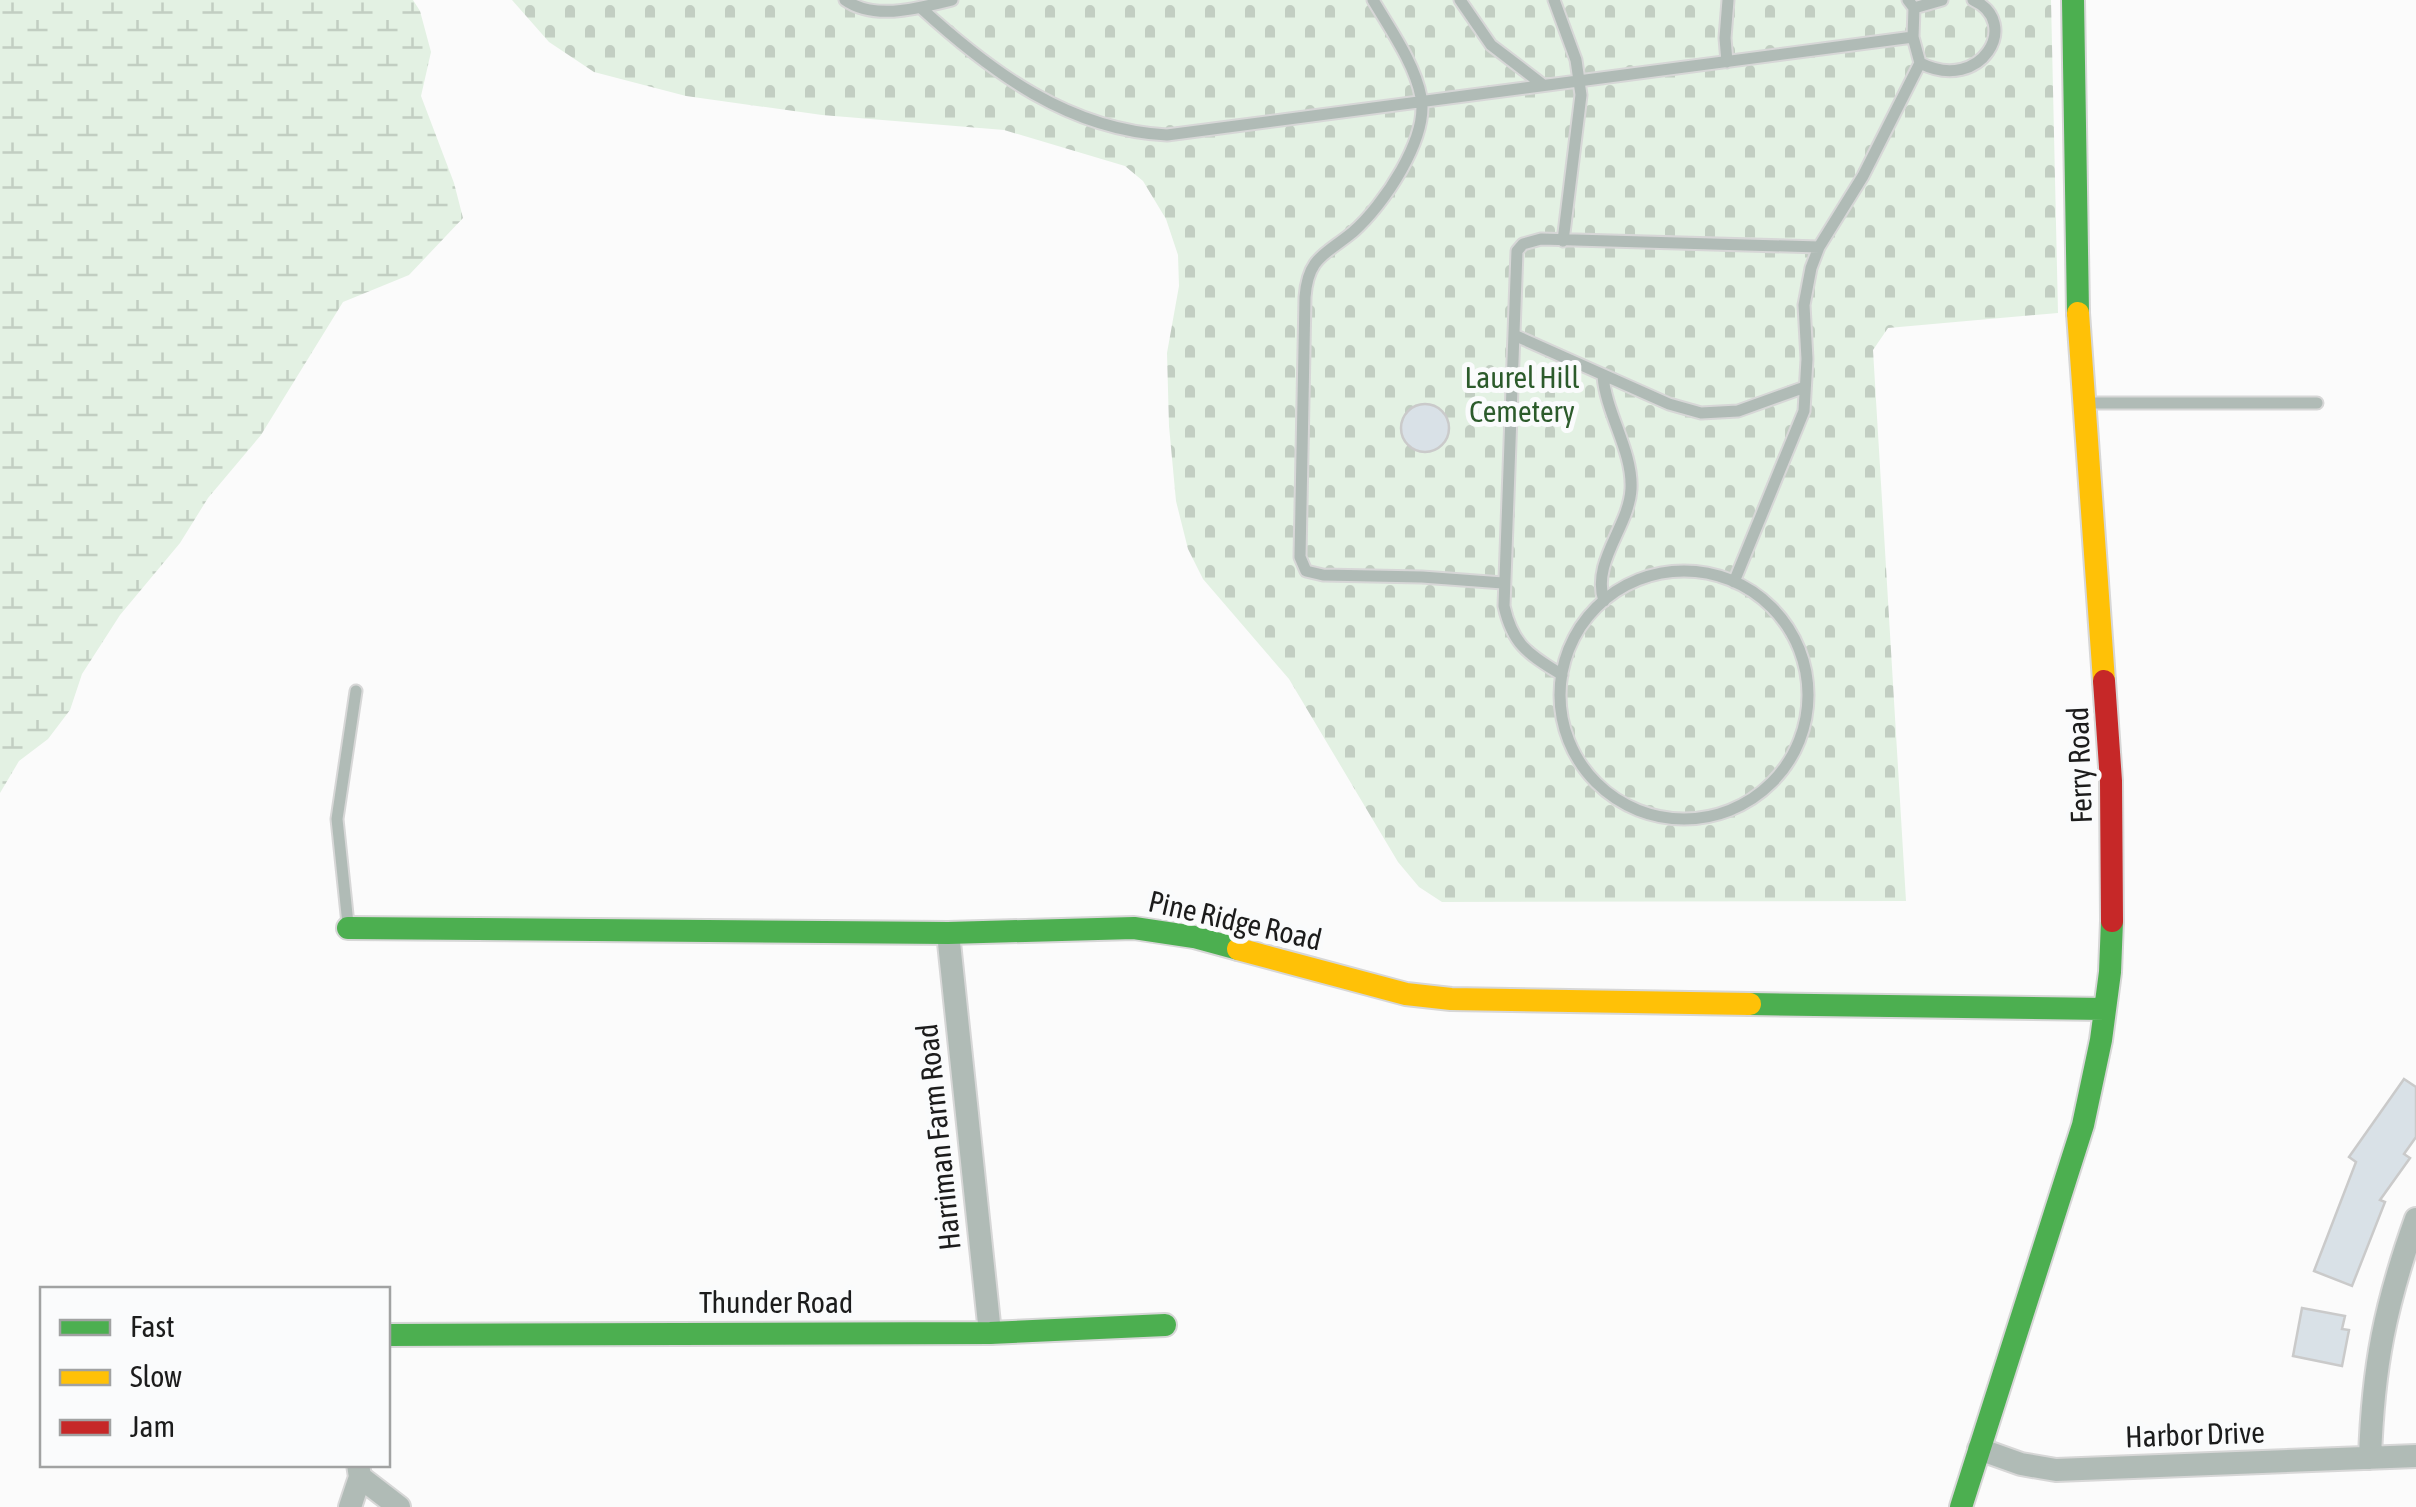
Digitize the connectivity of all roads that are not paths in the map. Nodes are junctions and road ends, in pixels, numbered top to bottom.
1 (845, 0) edge
2 (952, 0) edge
3 (1373, 0) edge
4 (1460, 0) edge
5 (1554, 0) edge
6 (1728, 0) edge
7 (1942, 0) edge
8 (1972, 0) edge
9 (2072, 0) edge
10 (1911, 4) edge
11 (921, 8) junction
12 (1913, 37) junction
13 (1727, 62) junction
14 (1920, 62) junction
15 (1580, 80) junction
16 (1542, 84) junction
17 (1422, 100) junction
18 (1563, 241) junction
19 (1819, 247) junction
20 (1514, 334) junction
21 (1603, 376) junction
22 (1805, 387) junction
23 (2082, 403) junction
24 (2317, 403) dead end
25 (1734, 582) junction
26 (1502, 583) junction
27 (1604, 601) junction
28 (1562, 675) junction
29 (356, 691) dead end
30 (348, 928) joint
31 (948, 934) junction
32 (2106, 1009) junction
33 (2416, 1219) edge
34 (1165, 1325) dead end
35 (990, 1333) junction
36 (390, 1335) edge
37 (1980, 1449) junction
38 (2416, 1456) edge
39 (2370, 1458) junction
40 (359, 1471) edge
41 (350, 1507) edge
42 (399, 1507) edge
43 (1961, 1507) edge

1 - 11 lane
2 - 11 lane
3 - 17 lane
4 - 16 lane
5 - 15 lane
6 - 13 lane
7 - 10 lane
8 - 14 lane
9 - 23 street, Ferry Road
10 - 12 lane
11 - 17 lane
12 - 13 lane
12 - 14 lane
13 - 15 lane
14 - 19 lane
15 - 16 lane
15 - 18 lane
16 - 17 lane
17 - 26 lane
18 - 19 lane
18 - 20 lane
19 - 22 lane
20 - 21 lane
20 - 26 lane
21 - 22 lane
21 - 27 lane
22 - 25 lane
23 - 24 lane
23 - 32 street, Ferry Road
25 - 27 lane
25 - 28 lane
26 - 28 lane
27 - 28 lane
29 - 30 lane
30 - 31 street, Pine Ridge Road
31 - 32 street, Pine Ridge Road
31 - 35 street, Harriman Farm Road
32 - 37 street, Ferry Road
33 - 39 street
34 - 35 street, Thunder Road
35 - 36 street, Thunder Road
37 - 39 street, Harbor Drive
37 - 43 street, Ferry Road
38 - 39 street, Harbor Drive
40 - 41 street
40 - 42 street

